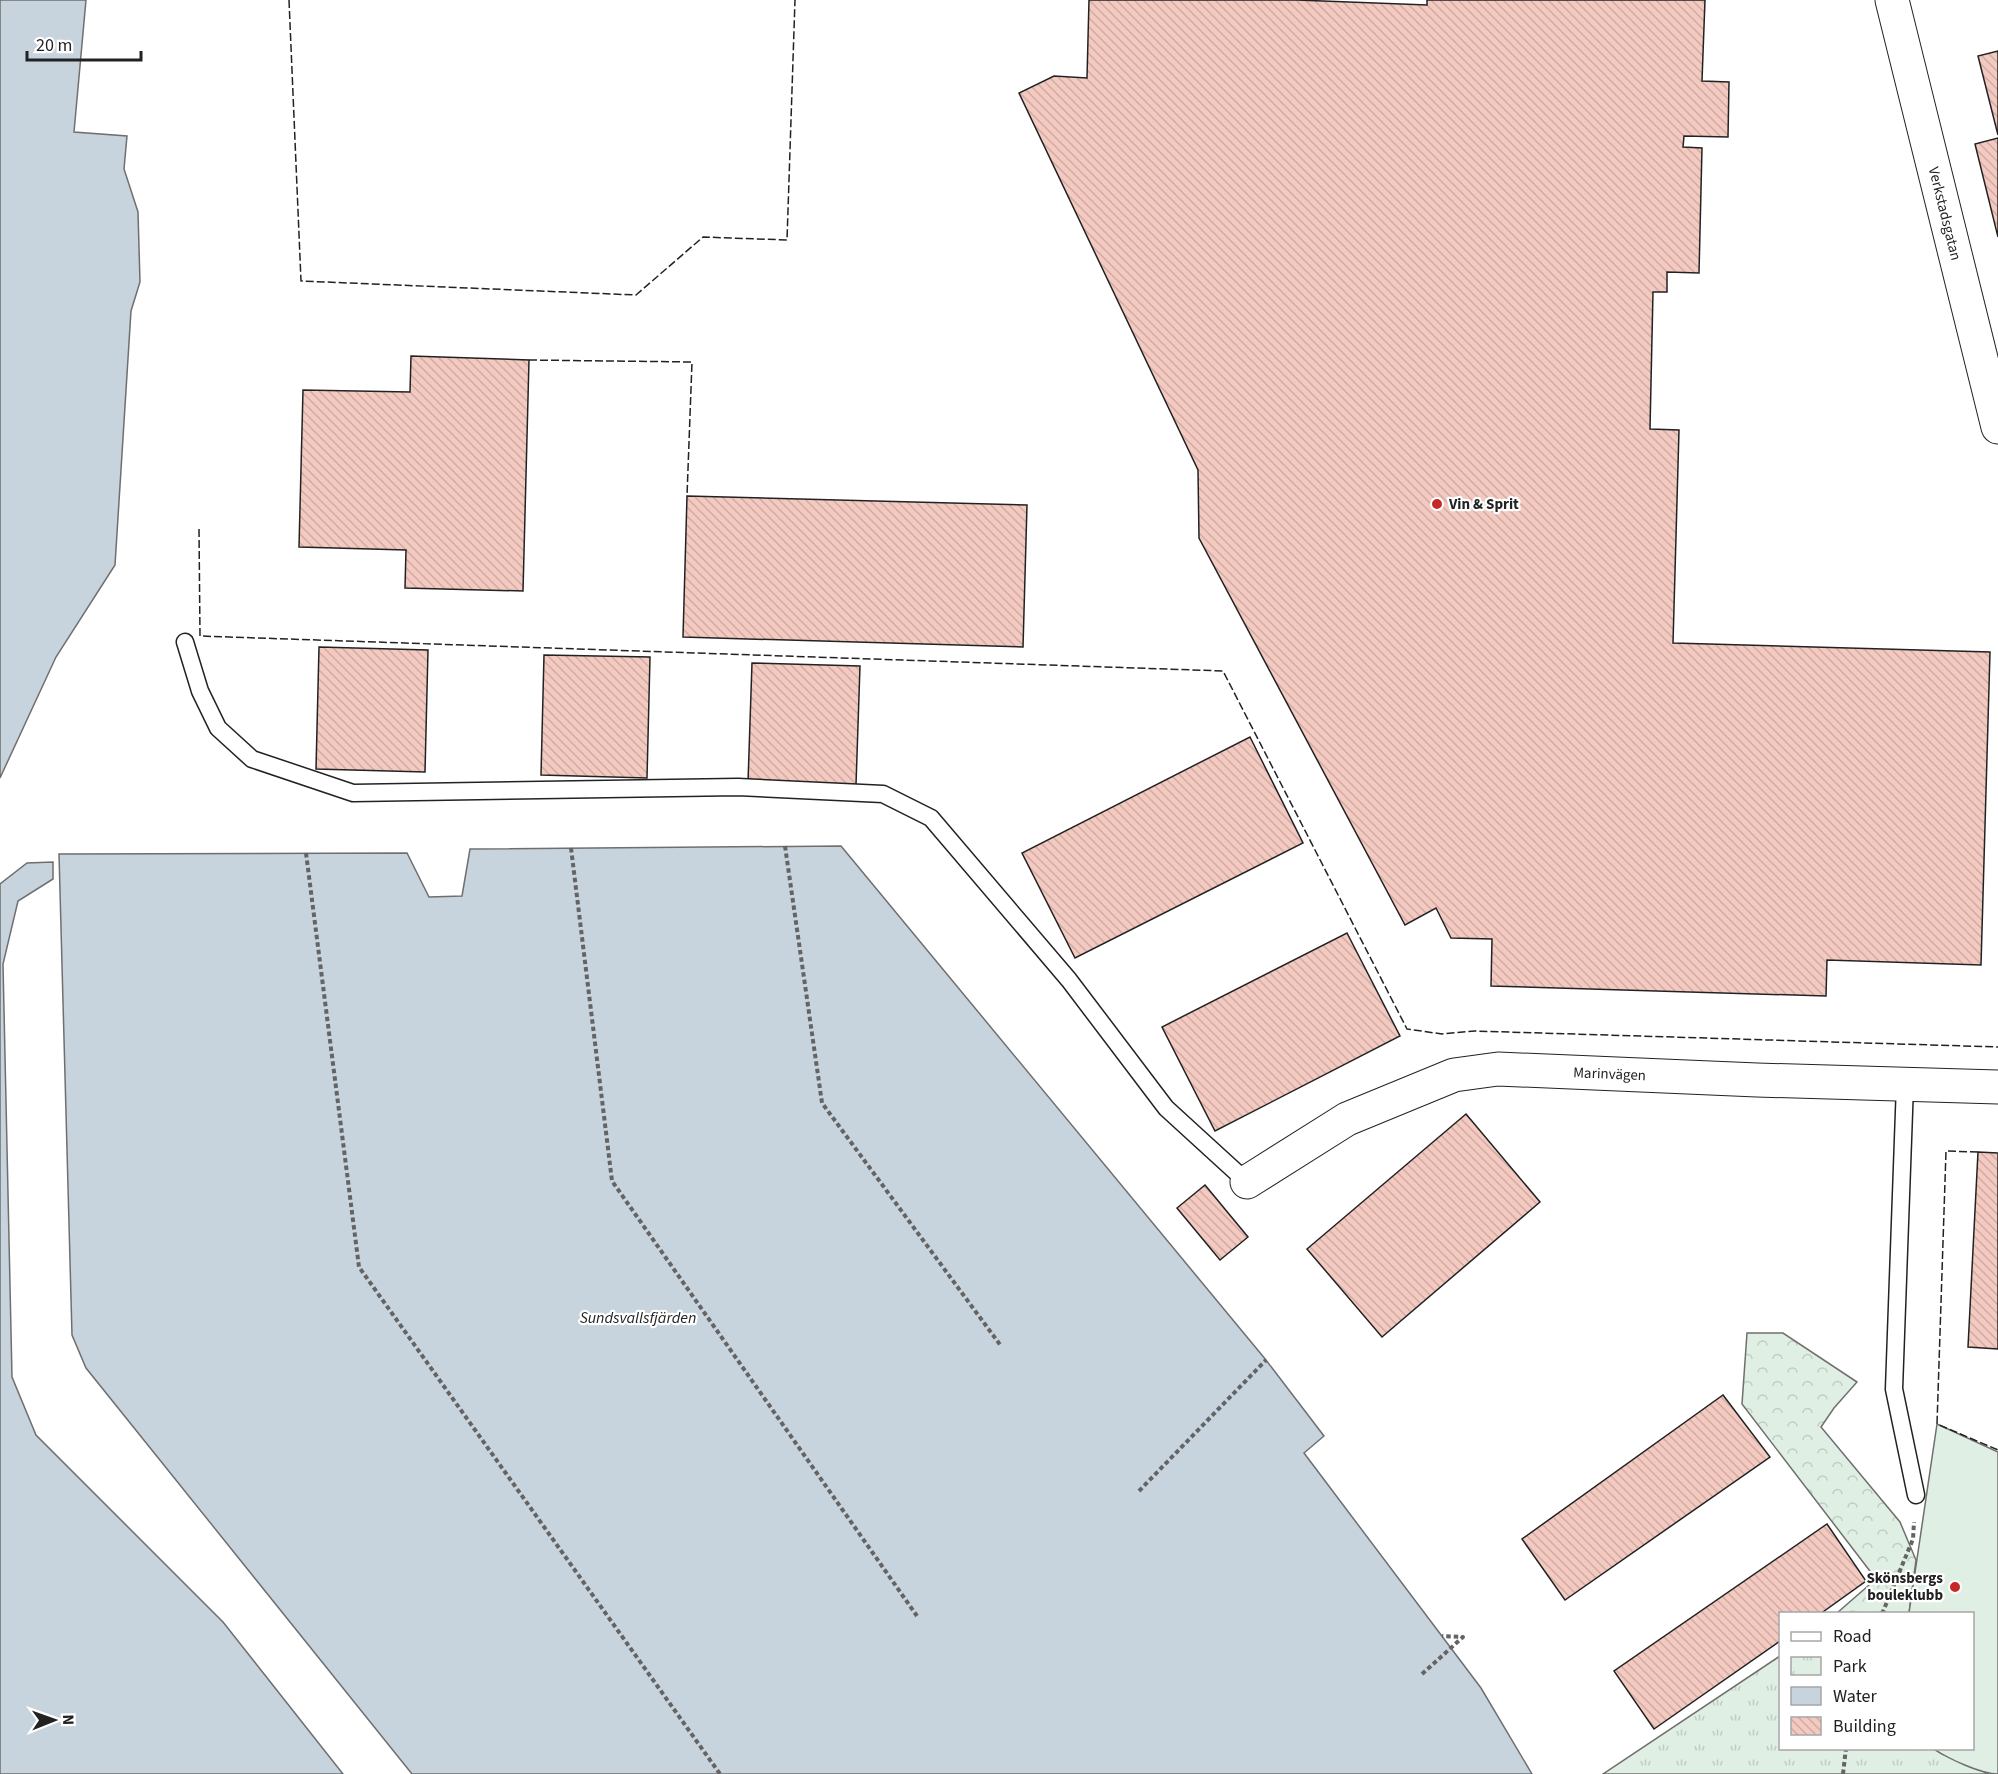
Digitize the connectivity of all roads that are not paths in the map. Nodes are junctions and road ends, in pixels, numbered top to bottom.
1 (1892, 0) edge
2 (1998, 427) edge
3 (185, 642) dead end
4 (1905, 1084) junction
5 (1998, 1087) edge
6 (1247, 1182) joint
7 (1916, 1495) road end

1 - 2 street, Verkstadsgatan
3 - 6 lane
4 - 5 street, Marinvägen
4 - 6 street, Marinvägen
4 - 7 lane

